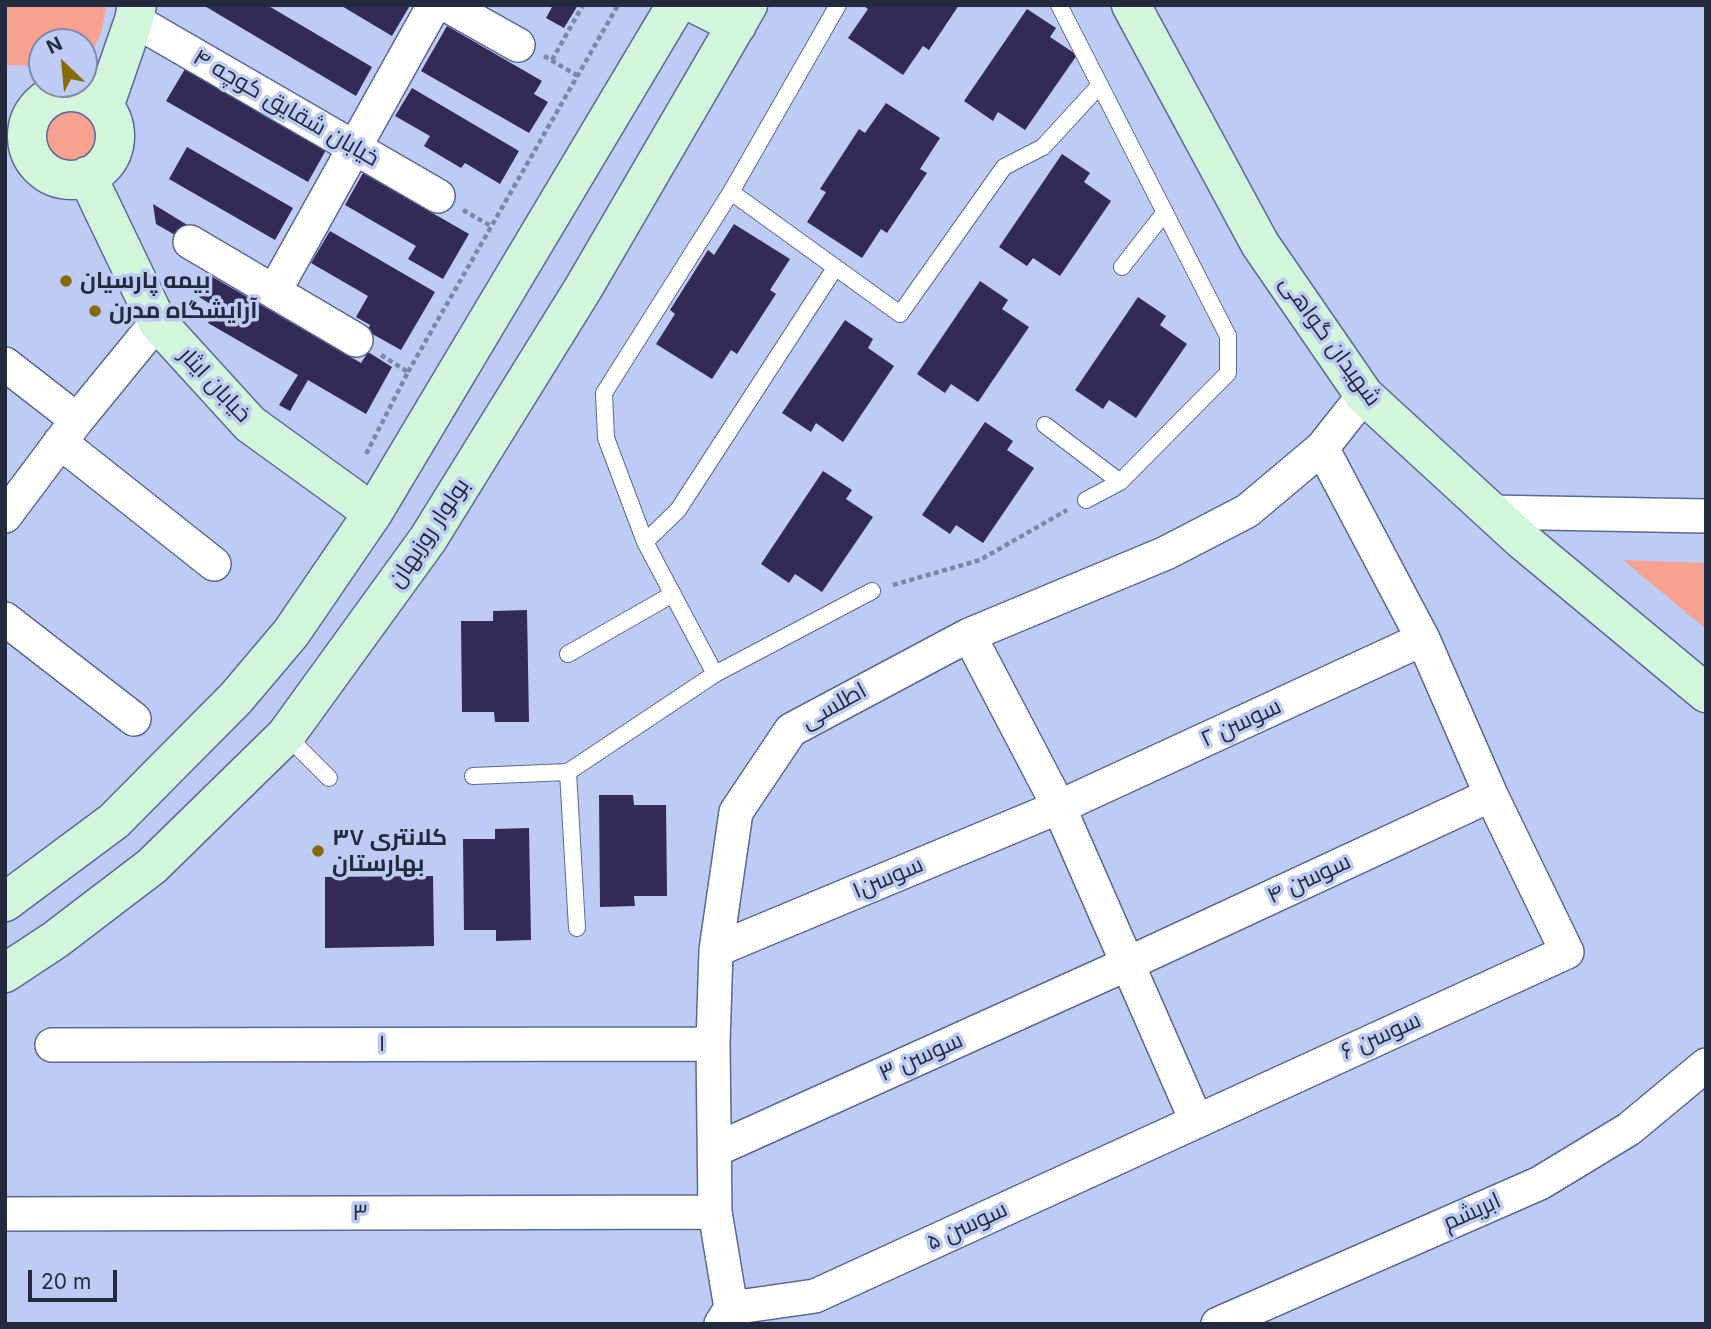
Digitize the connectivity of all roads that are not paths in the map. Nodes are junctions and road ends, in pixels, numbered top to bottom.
1 (434, 5) edge
2 (447, 5) edge
3 (676, 5) edge
4 (697, 5) edge
5 (838, 5) edge
6 (1059, 5) edge
7 (1130, 5) edge
8 (135, 13) edge
9 (743, 15) edge
10 (518, 45) dead end
11 (1100, 85) junction
12 (20, 106) edge
13 (104, 107) junction
14 (354, 149) junction
15 (87, 176) junction
16 (731, 192) junction
17 (438, 196) dead end
18 (1165, 212) junction
19 (190, 242) dead end
20 (1122, 267) dead end
21 (835, 268) junction
22 (275, 290) junction
23 (158, 321) junction
24 (356, 340) road end
25 (5, 364) edge
26 (1364, 395) junction
27 (1045, 425) dead end
28 (69, 431) junction
29 (1322, 448) junction
30 (1120, 482) junction
31 (1086, 500) road end
32 (359, 503) junction
33 (1490, 512) junction
34 (5, 516) edge
35 (1706, 516) edge
36 (645, 542) junction
37 (214, 564) dead end
38 (872, 592) road end
39 (673, 594) junction
40 (5, 619) edge
41 (969, 635) junction
42 (1423, 639) junction
43 (568, 654) dead end
44 (715, 674) junction
45 (1706, 693) edge
46 (134, 719) dead end
47 (286, 735) junction
48 (568, 772) junction
49 (473, 776) dead end
50 (329, 778) dead end
51 (1491, 795) junction
52 (1059, 807) junction
53 (5, 902) edge
54 (577, 928) dead end
55 (716, 950) junction
56 (1128, 964) junction
57 (5, 973) edge
58 (713, 1044) junction
59 (52, 1045) dead end
60 (1706, 1065) edge
61 (1196, 1120) junction
62 (715, 1150) junction
63 (715, 1212) junction
64 (5, 1214) edge
65 (726, 1316) edge
66 (1253, 1317) edge
67 (1218, 1324) edge

1 - 14 street
2 - 10 street
3 - 32 main road
4 - 9 main road
5 - 16 lane
6 - 11 lane
7 - 26 main road, شهیدان گواهی
8 - 13 main road
8 - 14 street, خیابان شقایق کوچه ۴
9 - 47 main road, بولوار روزبهان
11 - 18 lane
11 - 21 lane
12 - 13 main road
12 - 15 main road
13 - 15 main road
14 - 17 street, خیابان شقایق کوچه ۴
14 - 22 street
15 - 23 main road, خیابان ایثار
16 - 21 lane
16 - 36 lane
18 - 20 lane
18 - 30 lane
19 - 22 street
21 - 36 lane
22 - 24 street
23 - 28 street
23 - 32 main road, خیابان ایثار
25 - 28 street
26 - 29 street, اطلسی
26 - 33 main road, شهیدان گواهی
27 - 30 lane
28 - 34 street
28 - 37 street
29 - 41 street, اطلسی
29 - 42 street
30 - 31 lane
32 - 53 main road
33 - 35 street
33 - 45 main road, شهیدان گواهی
36 - 39 lane
38 - 44 lane
39 - 43 lane
39 - 44 lane
40 - 46 street
41 - 52 street
41 - 55 street, اطلسی
42 - 51 street
42 - 52 street, سوسن ۲
44 - 48 lane
47 - 50 lane
47 - 57 main road, بولوار روزبهان
48 - 49 lane
48 - 54 lane
51 - 56 street, سوسن ۴
51 - 61 street, سوسن ۶
52 - 55 street, سوسن۱
52 - 56 street
55 - 58 street, اطلسی
56 - 61 street
56 - 62 street, سوسن ۳
58 - 59 street, ۱
58 - 62 street, اطلسی
60 - 66 street, ابریشم
61 - 65 street, ۵ سوسن
62 - 63 street, اطلسی
63 - 64 street, ۳
63 - 65 street, اطلسی
66 - 67 street, ابریشم

